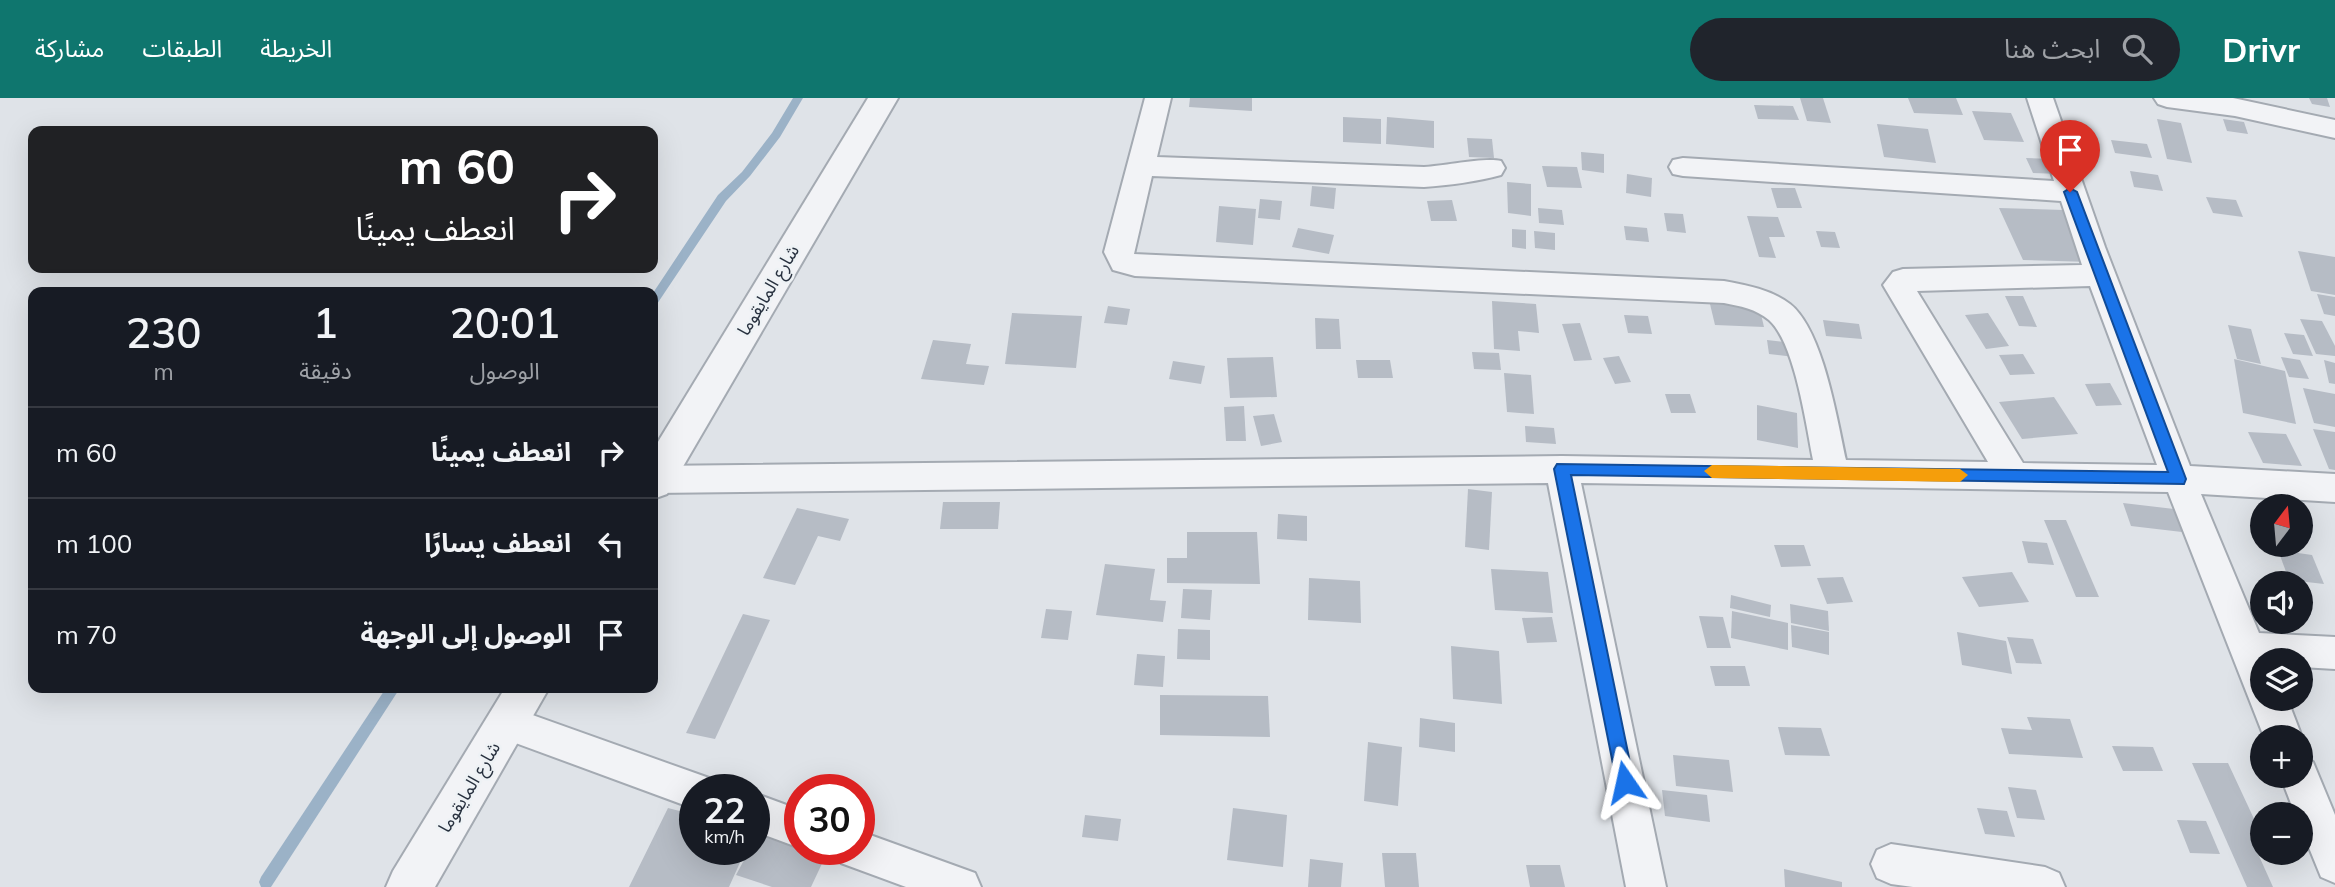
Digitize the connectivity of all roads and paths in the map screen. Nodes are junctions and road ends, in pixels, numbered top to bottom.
1 (883, 98) edge
2 (1158, 98) edge
3 (2040, 98) edge
4 (2167, 98) edge
5 (2335, 129) edge
6 (1141, 166) junction
7 (1683, 167) dead end
8 (1491, 169) dead end
9 (2070, 192) junction
10 (2102, 275) junction
11 (1562, 469) junction
12 (1832, 473) junction
13 (658, 475) edge
14 (2013, 476) junction
15 (2178, 479) junction
16 (658, 482) edge
17 (2335, 488) edge
18 (2247, 648) junction
19 (2335, 653) edge
20 (2250, 655) edge
21 (518, 705) edge
22 (679, 783) edge
23 (2304, 788) edge
24 (875, 856) edge
25 (2335, 863) edge
26 (1891, 864) dead end
27 (409, 887) edge
28 (961, 887) edge
29 (1646, 887) edge
30 (2045, 887) edge

1 - 13 street, شارع المايقوما
2 - 6 street
3 - 9 street
4 - 5 street
6 - 8 street
6 - 12 street
7 - 9 street
9 - 10 street
10 - 14 street
10 - 15 street
11 - 12 street
11 - 16 street
11 - 29 street
12 - 14 street
14 - 15 street
15 - 17 street
15 - 18 street
18 - 19 street
18 - 20 street
21 - 22 street
21 - 27 street, شارع المايقوما
23 - 25 street
24 - 28 street
26 - 30 street

